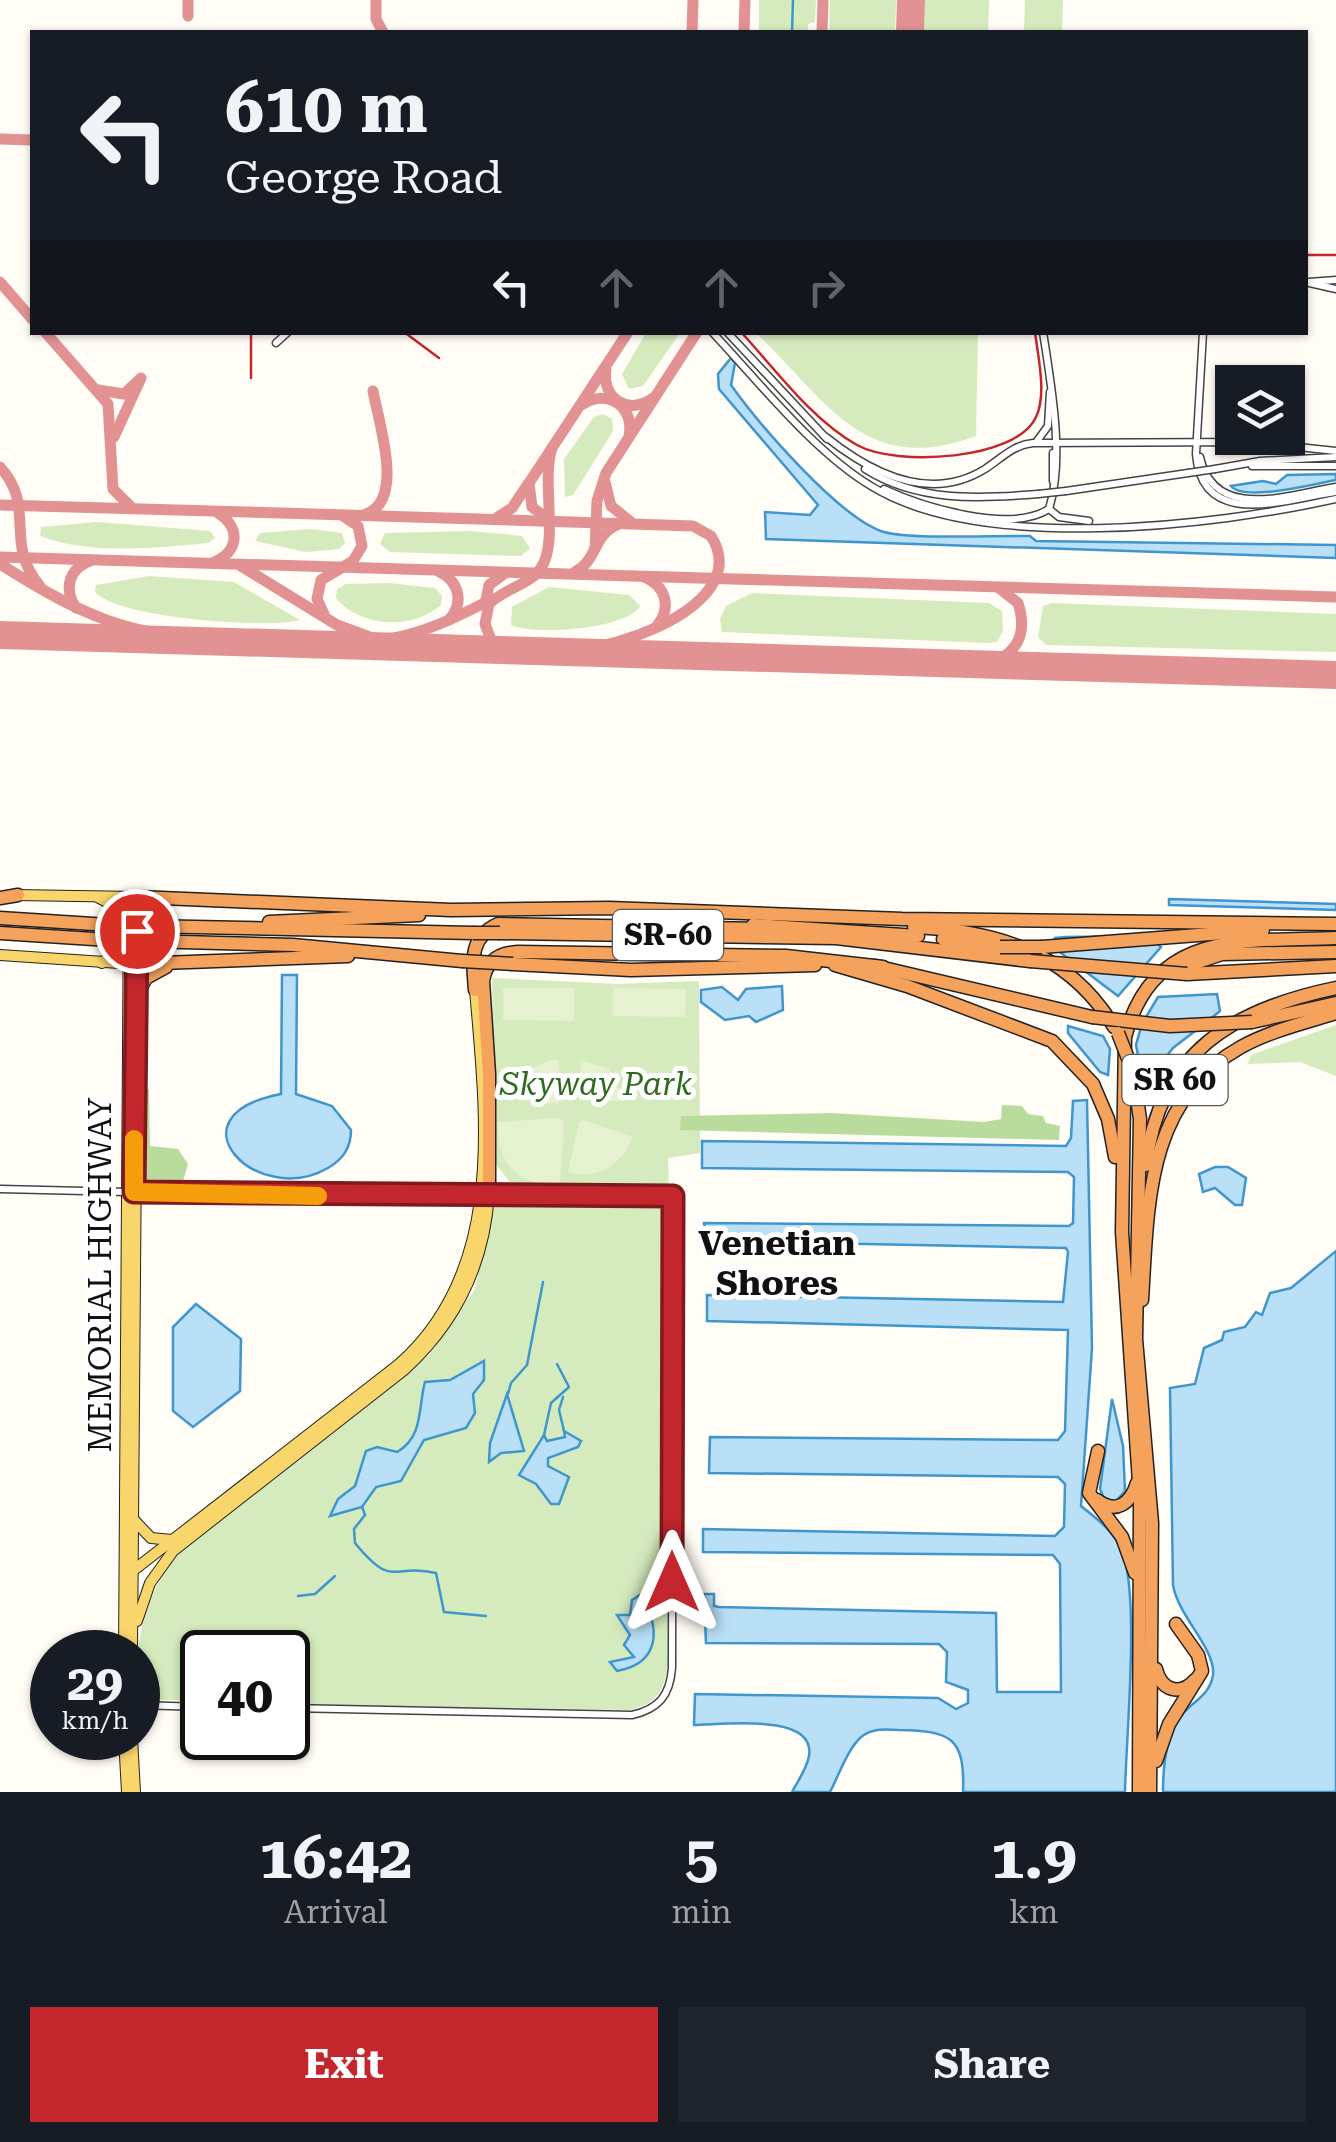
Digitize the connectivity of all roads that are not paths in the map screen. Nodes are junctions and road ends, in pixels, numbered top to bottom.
1 (1336, 280) edge
2 (1308, 282) edge
3 (1308, 282) edge
4 (1336, 289) edge
5 (285, 335) edge
6 (715, 335) edge
7 (730, 335) edge
8 (1044, 335) edge
9 (1203, 335) edge
10 (276, 343) dead end
11 (1052, 382) junction
12 (826, 437) junction
13 (1198, 441) junction
14 (1053, 442) junction
15 (1033, 443) junction
16 (1336, 454) edge
17 (1336, 466) edge
18 (1215, 468) junction
19 (851, 473) junction
20 (1336, 492) edge
21 (1049, 509) junction
22 (1142, 524) junction
23 (18, 895) joint
24 (0, 896) edge
25 (94, 896) junction
26 (134, 897) junction
27 (451, 910) junction
28 (783, 916) junction
29 (0, 918) edge
30 (1304, 924) junction
31 (1336, 924) edge
32 (704, 925) junction
33 (181, 927) junction
34 (109, 932) junction
35 (0, 933) edge
36 (836, 938) junction
37 (1336, 938) edge
38 (1336, 952) edge
39 (376, 953) junction
40 (0, 955) edge
41 (178, 963) junction
42 (104, 964) junction
43 (131, 964) junction
44 (835, 965) junction
45 (1336, 966) edge
46 (884, 967) junction
47 (127, 982) junction
48 (1336, 988) edge
49 (475, 990) joint
50 (135, 998) junction
51 (1336, 1003) edge
52 (1336, 1013) edge
53 (1122, 1035) junction
54 (0, 1189) edge
55 (130, 1192) junction
56 (485, 1195) junction
57 (1122, 1205) junction
58 (1133, 1273) junction
59 (1136, 1389) junction
60 (1138, 1476) junction
61 (129, 1496) junction
62 (133, 1519) junction
63 (173, 1540) junction
64 (128, 1578) junction
65 (1140, 1608) junction
66 (125, 1630) edge
67 (131, 1630) edge
68 (136, 1630) edge
69 (1152, 1640) junction
70 (310, 1708) edge
71 (125, 1760) edge
72 (133, 1760) edge
73 (1147, 1789) edge
74 (127, 1792) edge
75 (135, 1792) edge

1 - 2 street
3 - 4 street
5 - 10 street
6 - 19 street
7 - 12 street
8 - 11 street
9 - 13 street
11 - 14 street
11 - 15 street
12 - 15 street
12 - 18 street, bridge
13 - 14 street
13 - 16 street
13 - 20 street
14 - 15 street
14 - 21 street
16 - 18 street
17 - 18 street
19 - 21 street
19 - 22 street
20 - 22 street
21 - 22 street
23 - 24 highway
23 - 25 main road
25 - 26 main road
25 - 42 main road
26 - 27 highway
26 - 43 main road, MEMORIAL HIGHWAY
27 - 28 highway
27 - 33 highway
28 - 30 highway
28 - 53 highway
29 - 34 highway
30 - 31 highway
30 - 32 highway, bridge
32 - 36 highway
32 - 49 highway
33 - 34 highway, bridge
33 - 36 highway, SR-60 / SR-60, bridge
34 - 35 highway
34 - 39 highway, bridge
36 - 45 highway, SR-60 / SR-60, bridge
37 - 53 highway, SR 60
38 - 53 highway
39 - 41 highway
39 - 44 highway, SR-60 / SR-60, bridge
40 - 42 main road
41 - 43 highway
41 - 50 highway
42 - 43 main road
42 - 47 main road
43 - 47 main road, MEMORIAL HIGHWAY
43 - 50 main road, MEMORIAL HIGHWAY
44 - 46 highway, SR-60 / SR-60
44 - 57 highway
46 - 51 highway, SR-60 / SR-60, bridge
46 - 56 highway
47 - 55 main road, MEMORIAL HIGHWAY
48 - 58 highway, SR 60
49 - 56 main road
50 - 55 main road, MEMORIAL HIGHWAY
52 - 58 highway, SR 60
53 - 57 highway, SR 60
53 - 58 highway, bridge
54 - 55 street
55 - 56 street
55 - 61 main road, MEMORIAL HIGHWAY
56 - 63 main road
56 - 68 main road
56 - 70 street
57 - 58 highway, SR 60
58 - 59 highway
58 - 59 highway, SR 60
59 - 60 highway, SR 60
59 - 69 highway, SR 60
60 - 65 highway, SR 60
60 - 65 highway
61 - 62 main road, MEMORIAL HIGHWAY
61 - 64 main road, MEMORIAL HIGHWAY
62 - 63 main road
62 - 64 main road, MEMORIAL HIGHWAY
63 - 64 main road
64 - 66 main road, MEMORIAL HIGHWAY
64 - 67 main road, MEMORIAL HIGHWAY
65 - 73 highway, SR 60
69 - 73 highway, SR 60
69 - 73 highway
71 - 74 main road
72 - 75 main road

